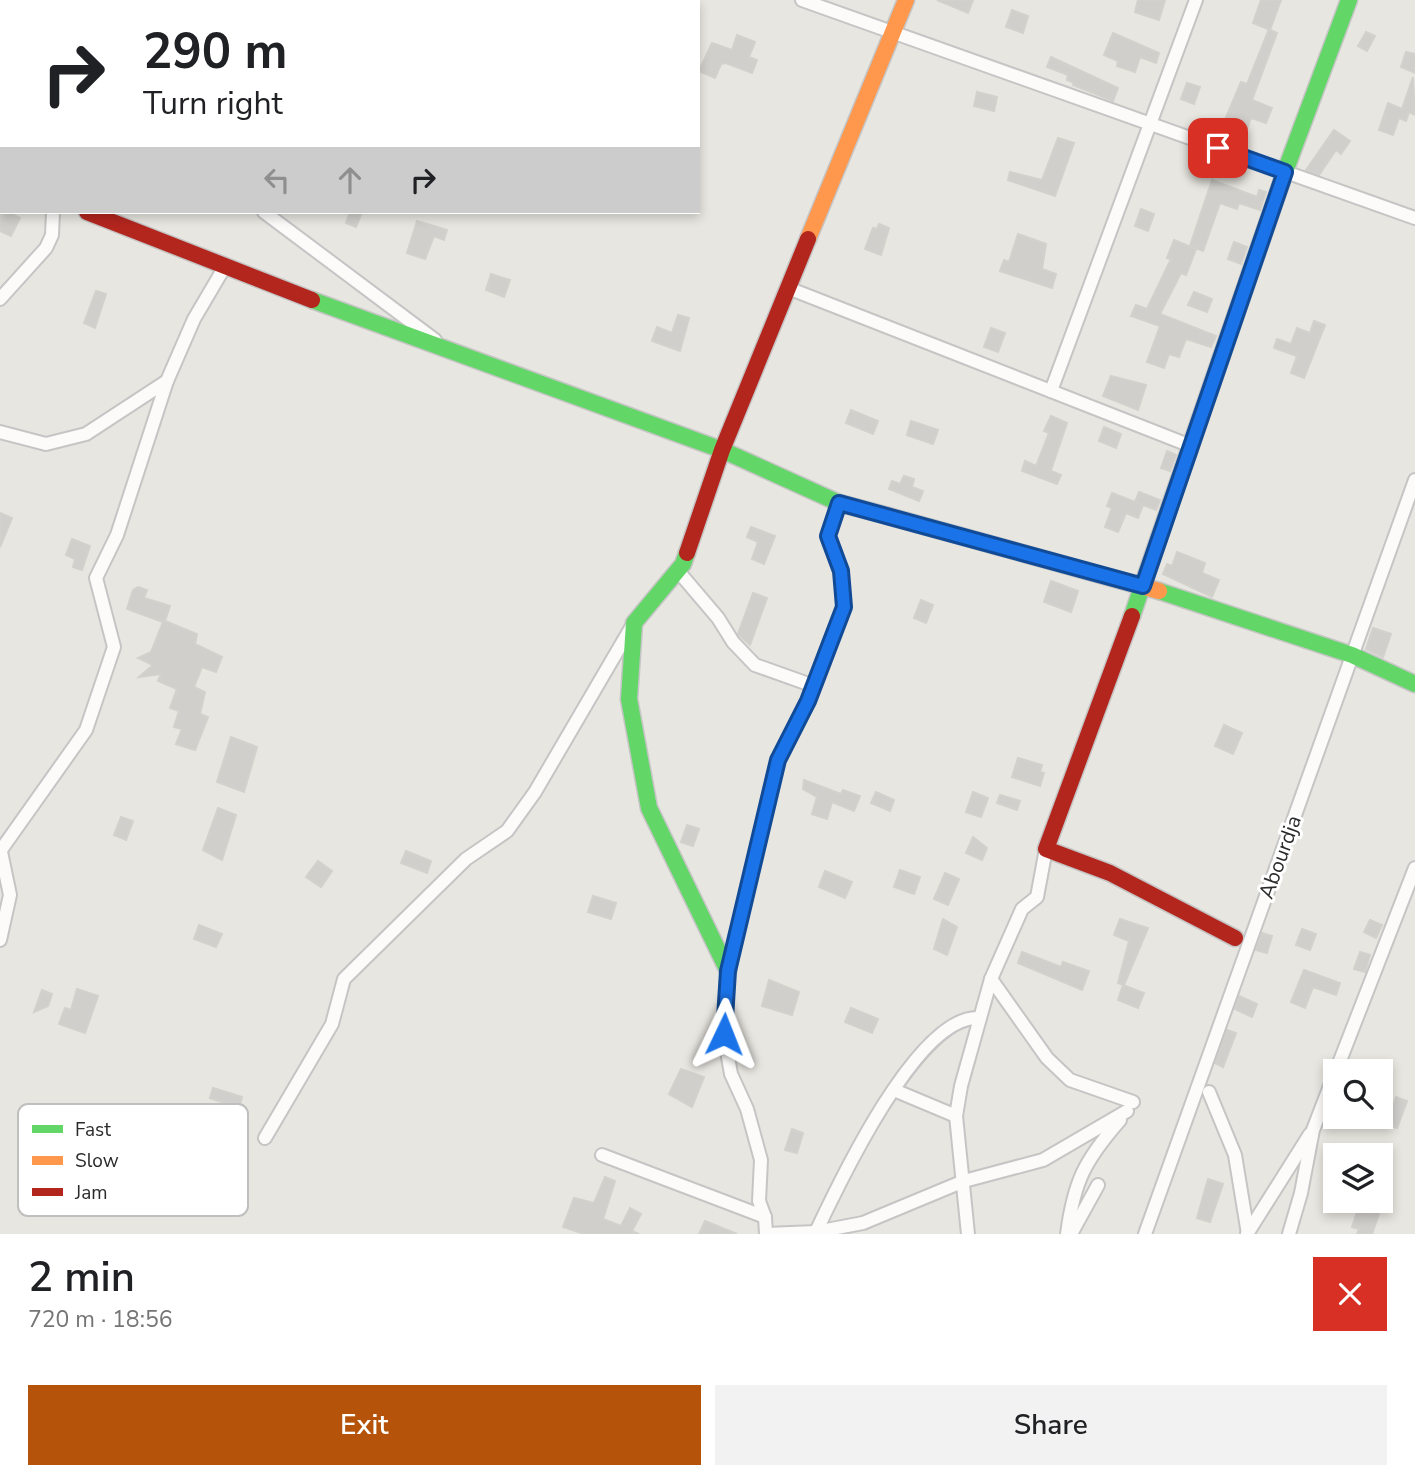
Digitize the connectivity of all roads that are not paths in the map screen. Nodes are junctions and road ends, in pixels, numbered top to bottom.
1 (802, 0) edge
2 (906, 0) edge
3 (1196, 0) edge
4 (1349, 0) edge
5 (892, 33) junction
6 (1150, 125) junction
7 (1285, 172) junction
8 (53, 214) edge
9 (92, 214) edge
10 (267, 214) edge
11 (1415, 218) edge
12 (224, 268) junction
13 (788, 288) junction
14 (0, 299) edge
15 (446, 349) junction
16 (167, 381) junction
17 (1051, 391) junction
18 (0, 432) edge
19 (1191, 446) junction
20 (722, 450) junction
21 (1415, 480) edge
22 (839, 503) junction
23 (678, 571) junction
24 (1143, 586) junction
25 (634, 624) junction
26 (1352, 655) junction
27 (1415, 684) edge
28 (814, 686) junction
29 (1, 849) edge
30 (1046, 849) junction
31 (1415, 868) edge
32 (1236, 938) dead end
33 (0, 940) edge
34 (728, 971) junction
35 (991, 979) junction
36 (979, 1018) junction
37 (1341, 1059) edge
38 (894, 1090) junction
39 (1209, 1092) dead end
40 (1133, 1102) dead end
41 (1323, 1105) edge
42 (956, 1116) junction
43 (1313, 1130) junction
44 (265, 1138) dead end
45 (602, 1155) dead end
46 (964, 1181) junction
47 (1098, 1185) dead end
48 (765, 1217) junction
49 (815, 1233) edge
50 (1247, 1233) edge
51 (766, 1234) edge
52 (968, 1234) edge
53 (1069, 1234) edge
54 (1145, 1234) edge
55 (1289, 1234) edge

1 - 5 street
2 - 5 street
3 - 6 street
4 - 7 street
5 - 6 street
5 - 13 street
6 - 7 street
6 - 17 street
7 - 11 street
7 - 19 street
8 - 14 street
9 - 12 street
10 - 15 street
12 - 15 street
12 - 16 street
13 - 17 street
13 - 20 street
15 - 20 street
16 - 18 street
16 - 29 street
17 - 19 street
19 - 24 street
20 - 22 street
20 - 23 street
21 - 26 street, Abourdja
22 - 24 street
22 - 28 street
23 - 25 street
23 - 28 street
24 - 26 street
24 - 30 street
25 - 34 street
25 - 44 street
26 - 27 street
26 - 54 street, Abourdja
28 - 34 street
29 - 33 street
30 - 32 street
30 - 35 street
31 - 37 street
34 - 48 street
35 - 36 street
35 - 40 street
36 - 38 street
36 - 42 street
38 - 42 street
38 - 49 street
39 - 50 street
41 - 43 street
42 - 46 street
43 - 50 street
43 - 55 street
45 - 48 street
46 - 49 street
46 - 52 street
46 - 53 street
47 - 53 street
48 - 51 street
49 - 51 street

